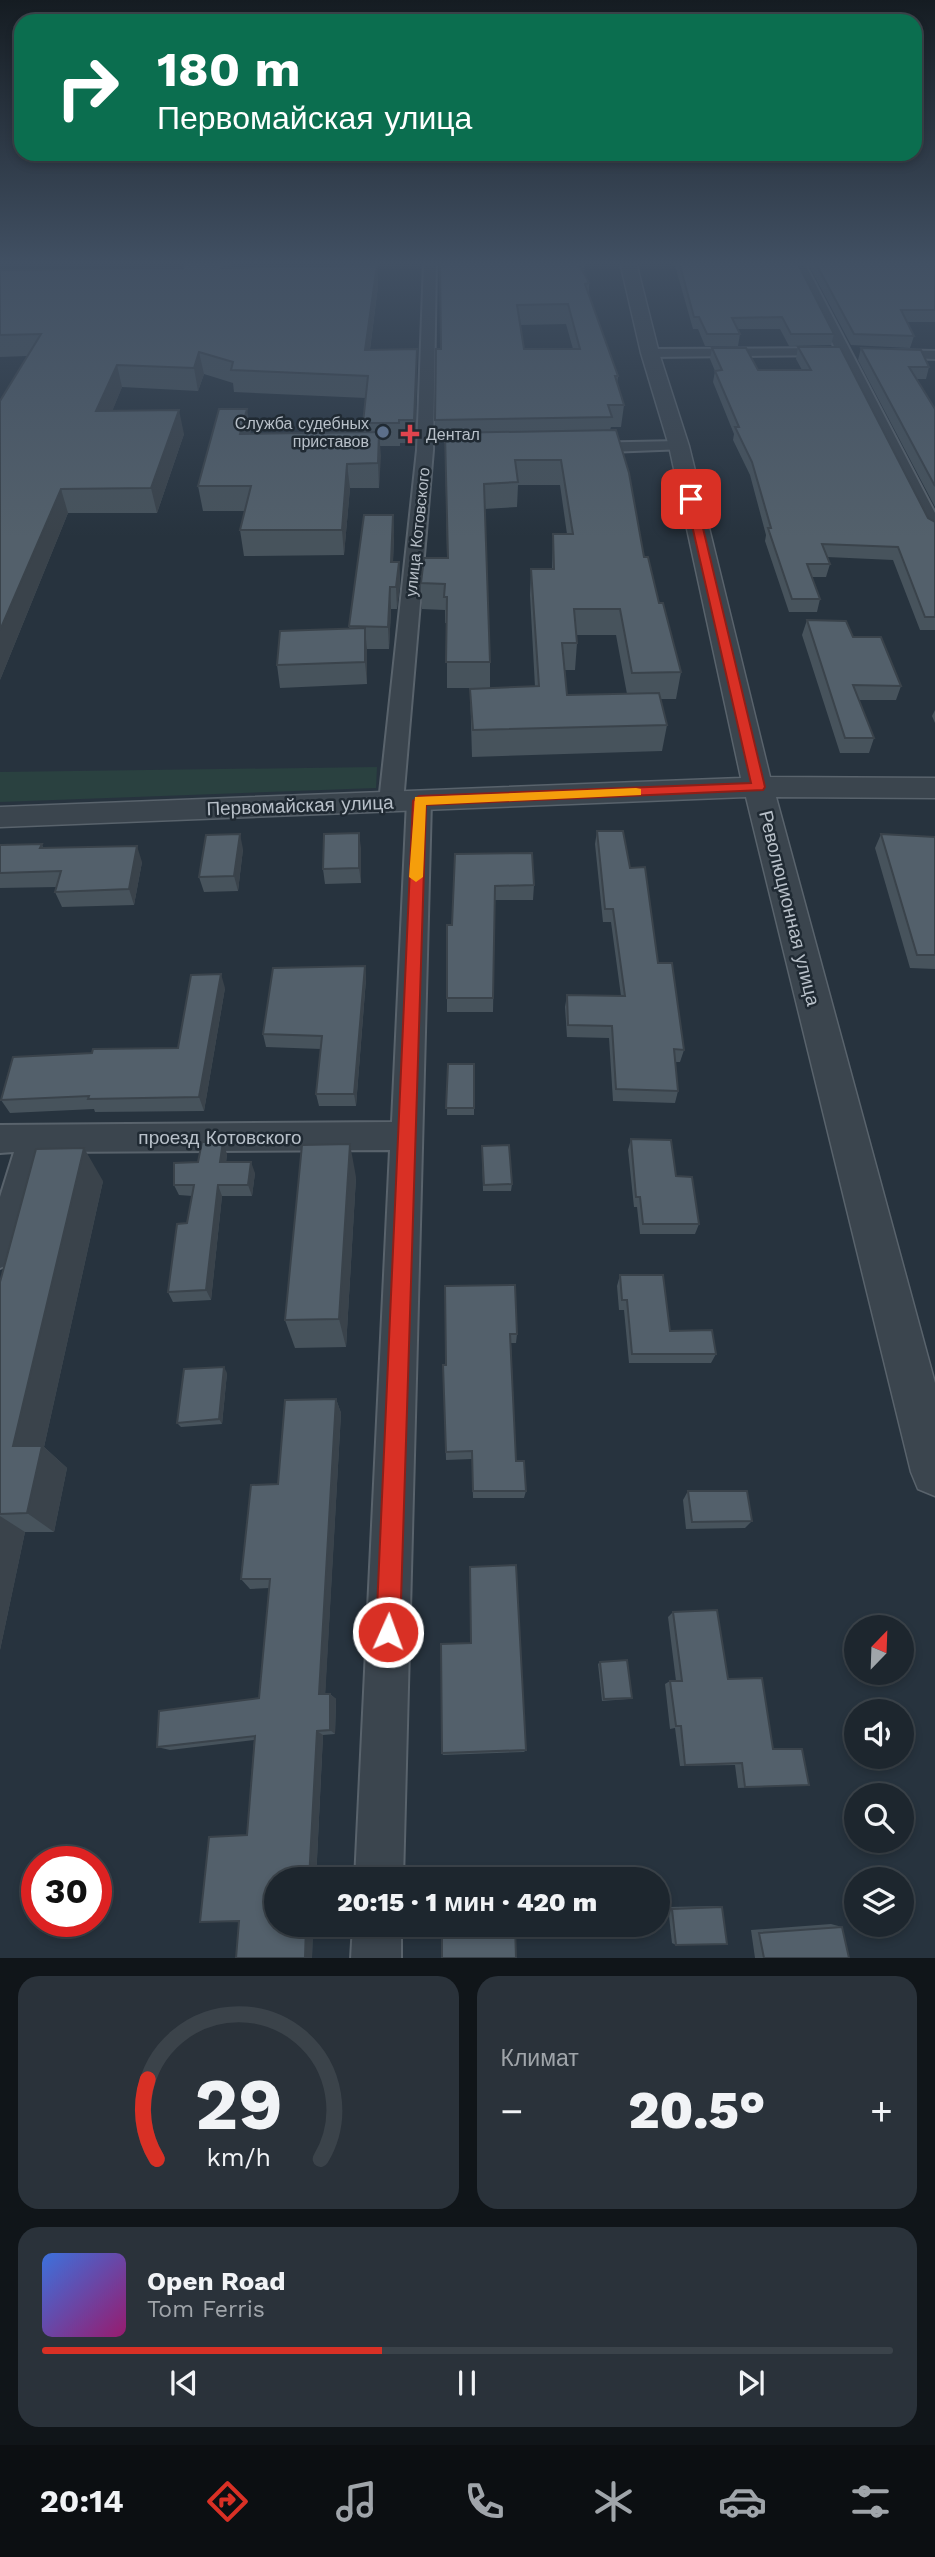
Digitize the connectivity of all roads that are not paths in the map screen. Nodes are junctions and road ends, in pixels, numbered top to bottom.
1 (431, 353) edge
2 (650, 353) edge
3 (858, 353) edge
4 (872, 353) edge
5 (935, 355) edge
6 (679, 446) junction
7 (572, 448) edge
8 (935, 530) edge
9 (758, 787) junction
10 (935, 788) edge
11 (405, 801) junction
12 (0, 817) edge
13 (405, 1136) junction
14 (34, 1138) junction
15 (0, 1139) edge
16 (0, 1252) edge
17 (935, 1472) edge
18 (379, 1867) edge
19 (377, 1937) edge
20 (376, 1958) edge

1 - 11 street, улица Котовского
2 - 6 street, Революционная улица
3 - 8 street
4 - 5 street
6 - 7 street
6 - 9 street, Революционная улица
9 - 10 street, Первомайская улица
9 - 11 street, Первомайская улица
9 - 17 street, Революционная улица
11 - 12 street, Первомайская улица
11 - 13 street, улица Котовского
13 - 14 street, проезд Котовского
13 - 18 street, улица Котовского
14 - 15 street, проезд Котовского
14 - 16 street
19 - 20 street

